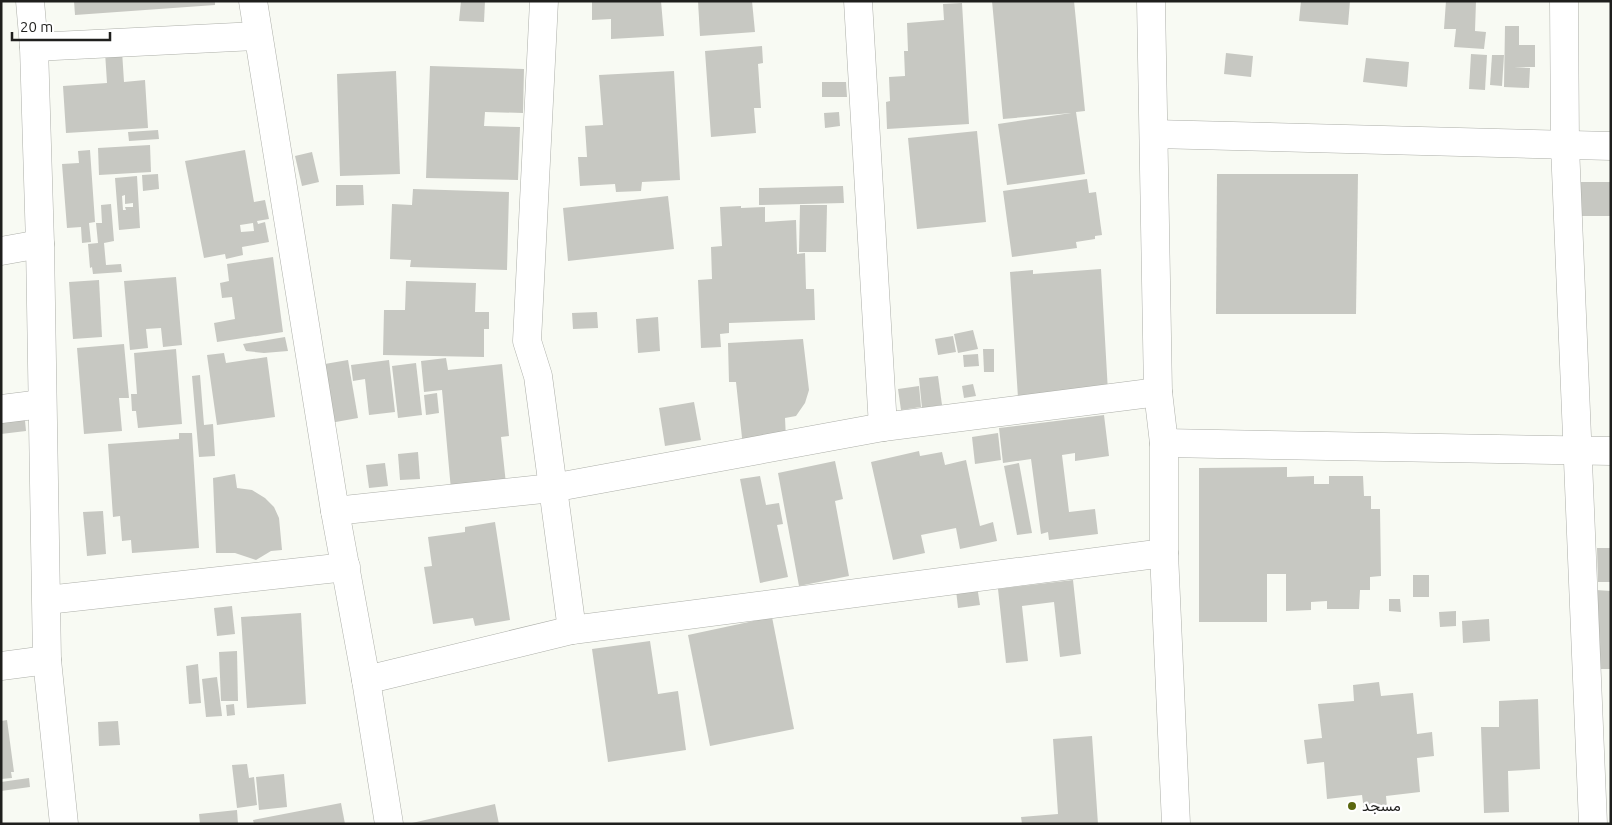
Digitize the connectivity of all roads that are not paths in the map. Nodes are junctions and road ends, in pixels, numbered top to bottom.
1 (30, 1) edge
2 (253, 1) edge
3 (544, 1) edge
4 (858, 1) edge
5 (1151, 1) edge
6 (1564, 1) edge
7 (258, 36) junction
8 (34, 47) junction
9 (1154, 134) junction
10 (1566, 146) junction
11 (1611, 146) edge
12 (40, 244) junction
13 (1, 251) edge
14 (1158, 392) junction
15 (42, 404) junction
16 (1, 409) edge
17 (883, 427) junction
18 (1164, 443) junction
19 (1578, 452) junction
20 (1611, 452) edge
21 (552, 488) junction
22 (335, 511) junction
23 (1164, 553) junction
24 (346, 567) junction
25 (47, 600) junction
26 (572, 630) junction
27 (47, 660) junction
28 (1, 666) edge
29 (366, 680) junction
30 (64, 824) edge
31 (388, 824) edge
32 (1176, 824) edge
33 (1593, 824) edge

1 - 8 street
2 - 7 street
3 - 21 street
4 - 17 street
5 - 9 street
6 - 10 street
7 - 8 street
7 - 22 street
8 - 12 street
9 - 10 street
9 - 14 street
10 - 11 street
10 - 19 street
12 - 13 street
12 - 15 street
14 - 17 street
14 - 18 street
15 - 16 street
15 - 25 street
17 - 21 street
18 - 19 street
18 - 23 street
19 - 20 street
19 - 33 street
21 - 22 street
21 - 26 street
22 - 24 street
23 - 26 street
23 - 32 street
24 - 25 street
24 - 29 street
25 - 27 street
26 - 29 street
27 - 28 street
27 - 30 street
29 - 31 street

